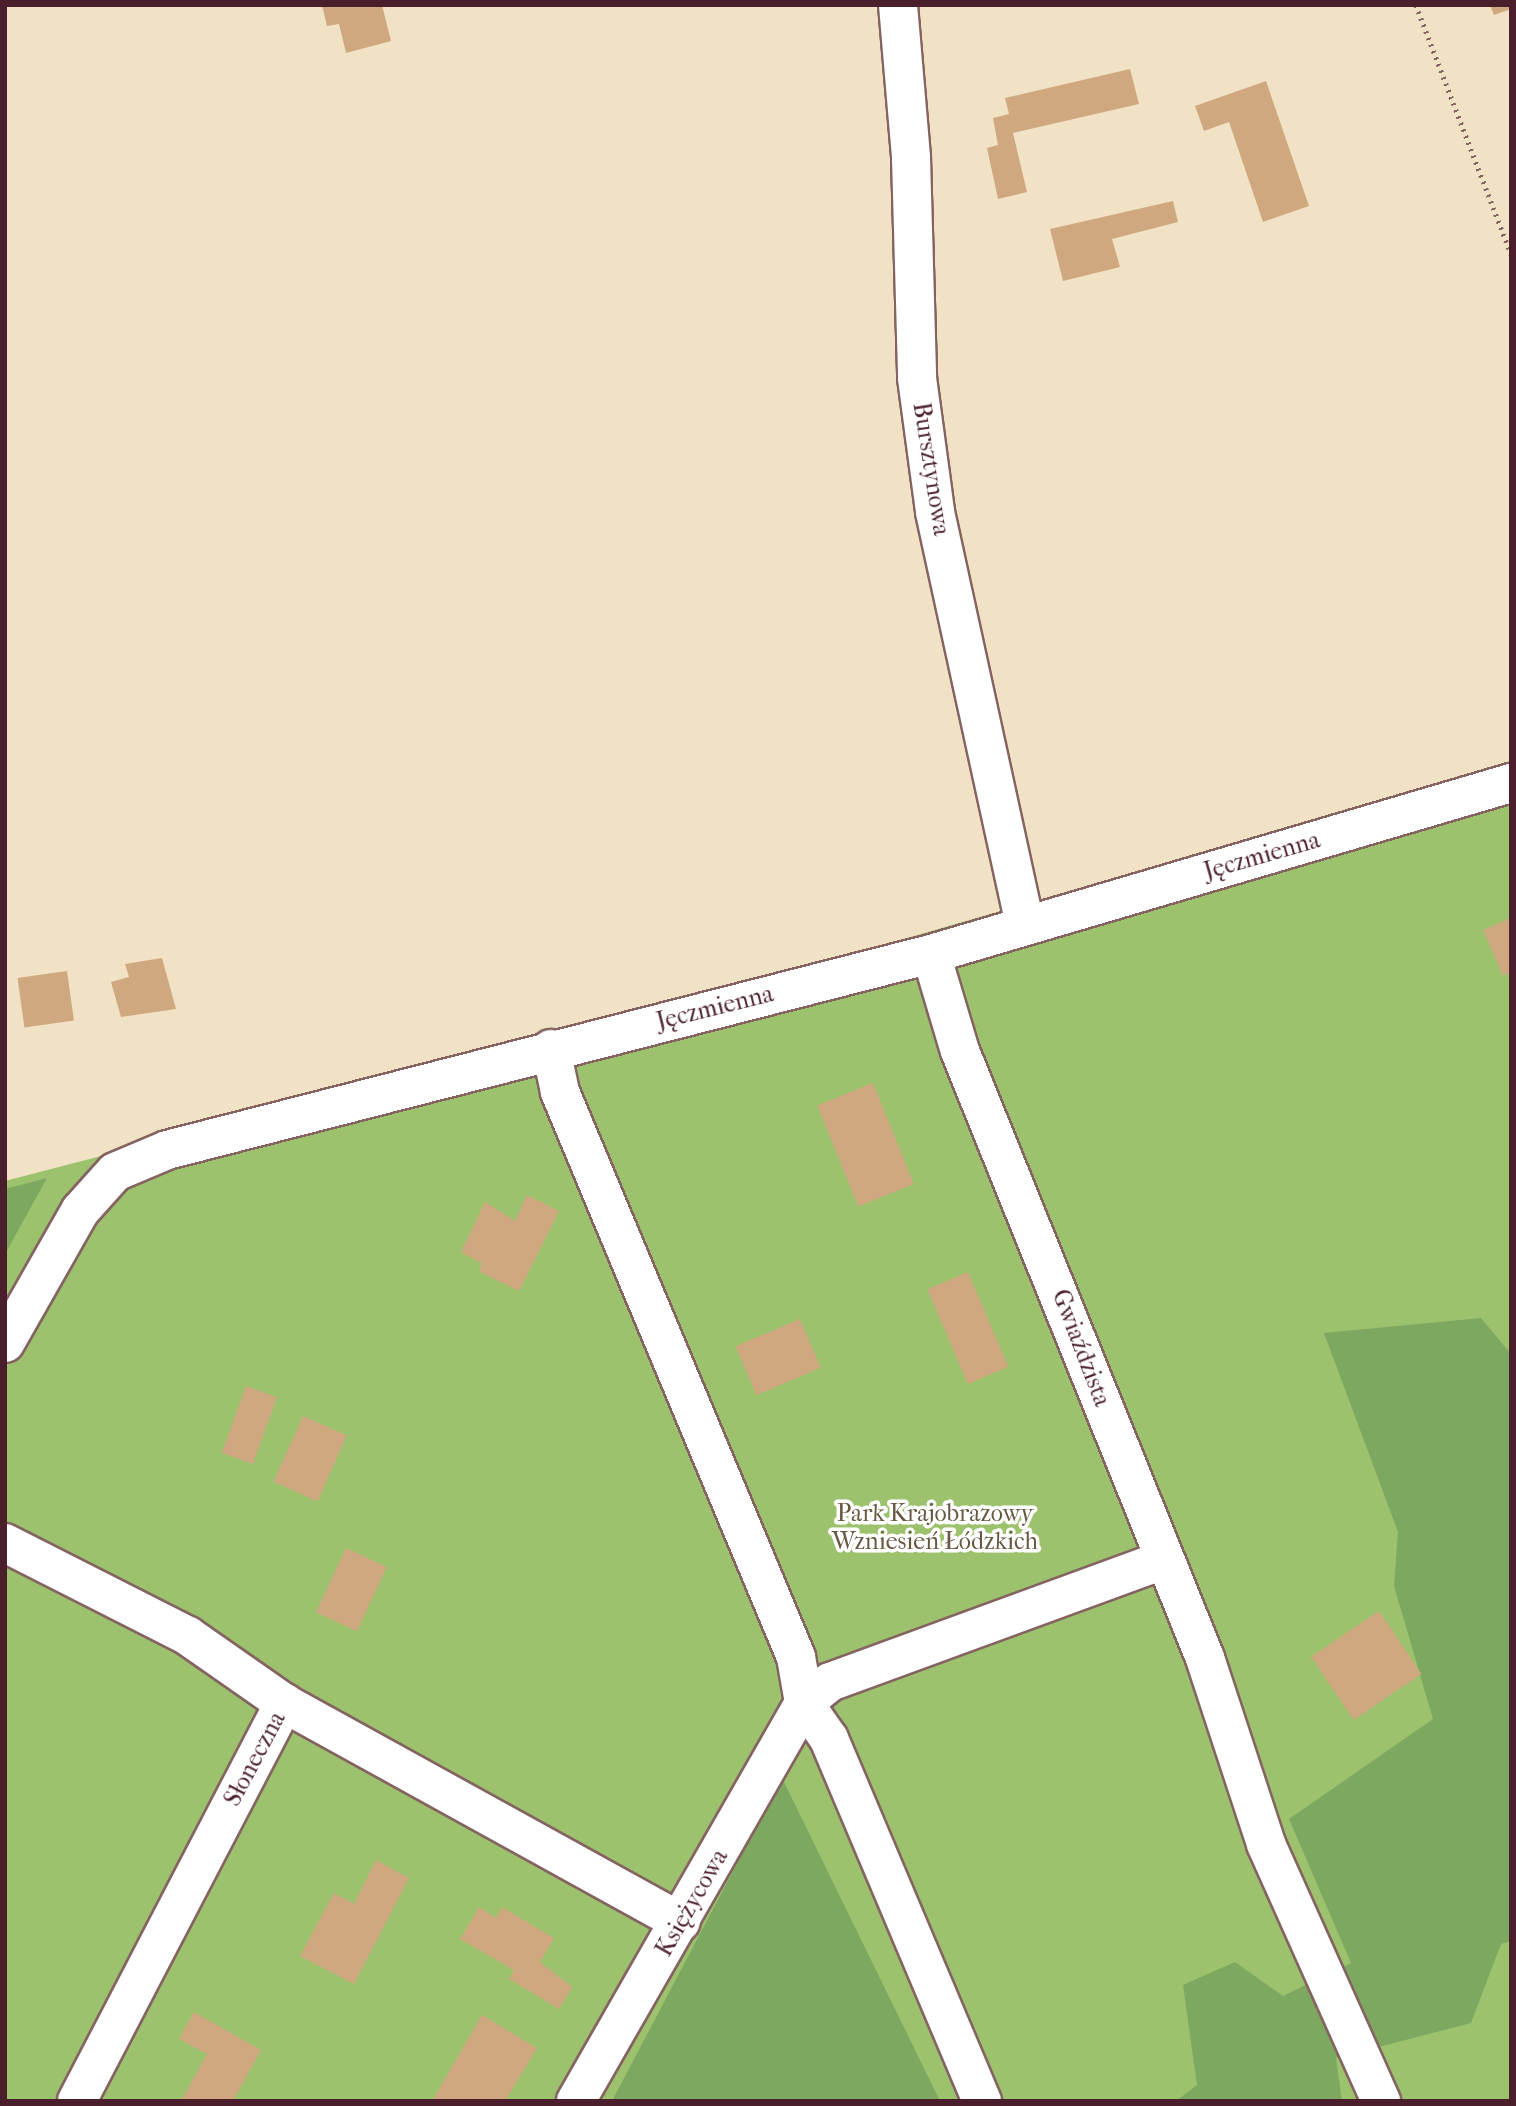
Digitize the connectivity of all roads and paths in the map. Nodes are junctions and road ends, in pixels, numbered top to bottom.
1 (898, 5) edge
2 (1416, 5) edge
3 (1511, 254) edge
4 (1511, 783) edge
5 (1025, 926) junction
6 (931, 954) junction
7 (551, 1049) junction
8 (5, 1343) edge
9 (5, 1544) edge
10 (1161, 1561) junction
11 (284, 1703) junction
12 (804, 1703) junction
13 (681, 1922) junction
14 (76, 2101) edge
15 (576, 2101) edge
16 (982, 2101) edge
17 (1381, 2101) edge

1 - 5 street, Bursztynowa
2 - 3 path
4 - 5 street, Jęczmienna
5 - 6 street, Jęczmienna
6 - 7 street, Jęczmienna
6 - 10 street, Gwiaździsta
7 - 8 street, Jęczmienna
7 - 12 street
9 - 11 street, Słoneczna
10 - 12 street
10 - 17 street, Gwiaździsta
11 - 13 street
11 - 14 street, Słoneczna
12 - 13 street, Księżycowa
12 - 16 street
13 - 15 street, Księżycowa

